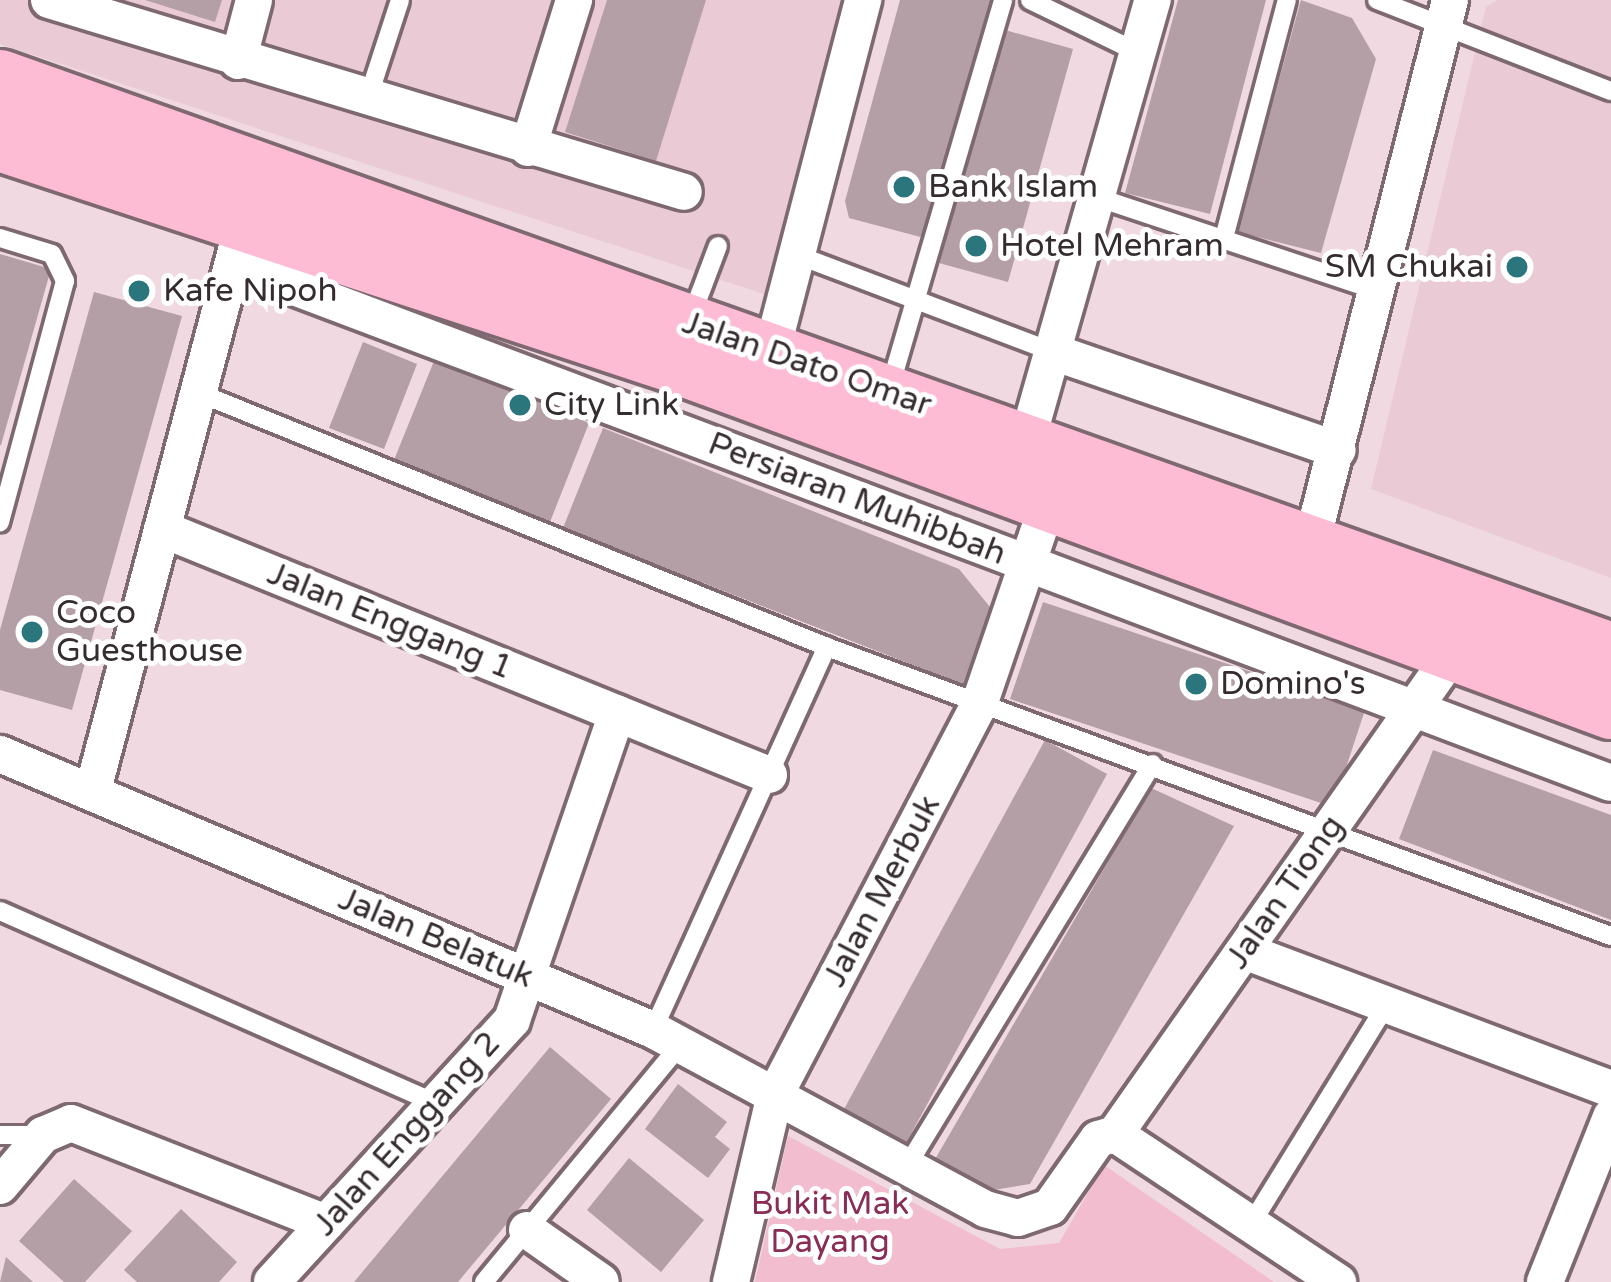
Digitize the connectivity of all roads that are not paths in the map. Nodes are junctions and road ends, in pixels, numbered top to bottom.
1 (49, 0) edge
2 (254, 0) edge
3 (400, 0) edge
4 (574, 0) edge
5 (862, 0) edge
6 (1003, 0) edge
7 (1030, 0) edge
8 (1153, 0) edge
9 (1287, 0) edge
10 (1377, 0) edge
11 (92, 6) edge
12 (1447, 16) edge
13 (1137, 52) junction
14 (238, 61) junction
15 (0, 80) edge
16 (1609, 84) edge
17 (368, 99) junction
18 (0, 141) edge
19 (528, 148) junction
20 (684, 192) dead end
21 (1096, 197) junction
22 (0, 238) edge
23 (1224, 238) junction
24 (239, 243) junction
25 (718, 246) dead end
26 (794, 254) junction
27 (1378, 290) junction
28 (922, 303) junction
29 (689, 322) junction
30 (772, 350) junction
31 (1053, 352) junction
32 (888, 392) junction
33 (199, 393) junction
34 (1027, 441) junction
35 (1338, 450) junction
36 (1048, 503) junction
37 (0, 522) edge
38 (162, 529) junction
39 (1311, 545) junction
40 (1028, 563) junction
41 (826, 647) junction
42 (1455, 650) junction
43 (1611, 653) edge
44 (979, 705) junction
45 (1414, 708) junction
46 (1611, 709) edge
47 (617, 713) junction
48 (0, 754) edge
49 (1152, 764) junction
50 (769, 775) junction
51 (1611, 783) edge
52 (93, 790) junction
53 (1331, 826) junction
54 (0, 911) edge
55 (1611, 936) edge
56 (1244, 951) junction
57 (527, 976) junction
58 (1386, 1005) junction
59 (666, 1038) junction
60 (1611, 1089) edge
61 (775, 1095) junction
62 (436, 1103) junction
63 (1611, 1118) edge
64 (1115, 1134) junction
65 (0, 1135) edge
66 (43, 1136) junction
67 (907, 1166) junction
68 (0, 1186) edge
69 (326, 1223) junction
70 (1251, 1224) junction
71 (527, 1230) junction
72 (272, 1282) edge
73 (484, 1282) edge
74 (601, 1282) edge
75 (730, 1282) edge
76 (1338, 1282) edge
77 (1545, 1282) edge

1 - 11 street
2 - 14 street
3 - 17 lane
4 - 19 street
5 - 26 street
6 - 28 lane
7 - 13 lane
8 - 13 street
9 - 23 lane
10 - 12 lane
11 - 14 street
12 - 16 lane
12 - 27 street
13 - 21 street
14 - 17 street
15 - 29 highway, Jalan Dato Omar
17 - 19 street
18 - 24 highway, Jalan Dato Omar
19 - 20 street
21 - 23 lane
21 - 31 street
22 - 37 lane
23 - 27 lane
24 - 33 street
24 - 36 highway, Jalan Dato Omar
24 - 40 street, Persiaran Muhibbah
25 - 29 lane
26 - 28 lane
26 - 30 street
27 - 35 street
28 - 31 lane
28 - 32 lane
29 - 30 highway, Jalan Dato Omar
30 - 32 highway, Jalan Dato Omar
31 - 34 street
31 - 35 street
32 - 34 highway, Jalan Dato Omar
33 - 38 street
33 - 41 lane
34 - 39 highway, Jalan Dato Omar
35 - 39 street
36 - 40 street, Jalan Merbuk
36 - 42 highway, Jalan Dato Omar
38 - 47 street, Jalan Enggang 1
38 - 52 street
39 - 43 highway, Jalan Dato Omar
40 - 44 street, Jalan Merbuk
40 - 45 street, Persiaran Muhibbah
41 - 44 lane
41 - 50 lane
42 - 45 street, Jalan Tiong
42 - 46 highway, Jalan Dato Omar
44 - 49 lane
44 - 61 street, Jalan Merbuk
45 - 51 street, Persiaran Muhibbah
45 - 53 street, Jalan Tiong
47 - 50 street, Jalan Enggang 1
47 - 57 street
48 - 52 street, Jalan Belatuk
49 - 53 lane
49 - 67 lane
50 - 59 lane
52 - 57 street, Jalan Belatuk
53 - 55 lane
53 - 56 street, Jalan Tiong
54 - 62 lane
56 - 58 street
56 - 64 street, Jalan Tiong
57 - 59 street, Jalan Belatuk
57 - 62 street, Jalan Enggang 2
58 - 60 street
58 - 70 lane
59 - 61 street, Jalan Belatuk
59 - 71 lane
61 - 67 street, Jalan Belatuk
61 - 75 street, Jalan Merbuk
62 - 69 street, Jalan Enggang 2
63 - 77 street
64 - 67 street, Jalan Tiong
64 - 70 street
65 - 66 lane
66 - 68 street
66 - 69 street
69 - 72 street, Jalan Enggang 2
70 - 76 street
71 - 73 lane
71 - 74 street

